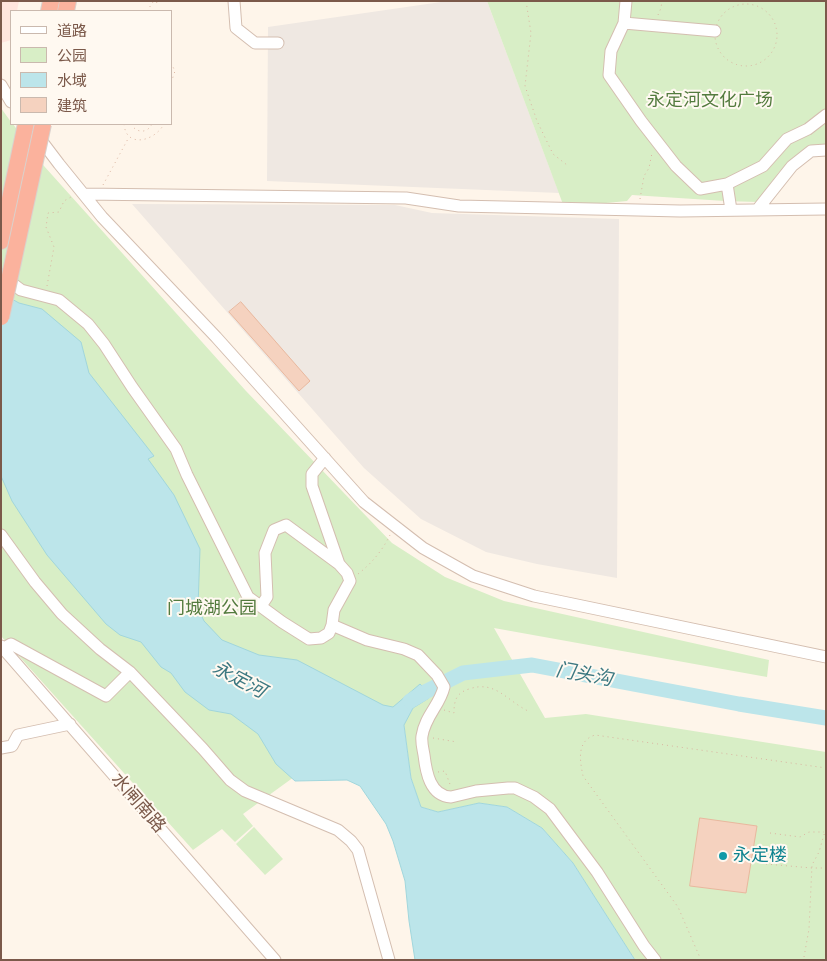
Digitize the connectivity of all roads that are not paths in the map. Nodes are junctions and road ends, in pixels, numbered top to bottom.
1 (234, 1) edge
2 (626, 1) edge
3 (624, 23) junction
4 (715, 31) road end
5 (278, 43) dead end
6 (1, 85) edge
7 (10, 100) edge
8 (826, 115) edge
9 (27, 125) edge
10 (28, 125) edge
11 (43, 125) edge
12 (826, 150) edge
13 (728, 184) junction
14 (82, 192) junction
15 (826, 209) edge
16 (731, 210) junction
17 (757, 210) junction
18 (1, 241) edge
19 (1, 275) edge
20 (1, 317) edge
21 (325, 458) junction
22 (1, 534) edge
23 (339, 564) junction
24 (261, 606) junction
25 (332, 626) junction
26 (3, 647) edge
27 (826, 656) edge
28 (130, 672) junction
29 (70, 724) junction
30 (1, 748) edge
31 (275, 960) edge
32 (389, 960) edge
33 (655, 960) edge

1 - 5 street
2 - 3 street
3 - 4 street
3 - 13 street
6 - 7 street
8 - 13 street
9 - 18 highway
10 - 14 street
11 - 20 highway, bridge
12 - 17 street
13 - 16 street
14 - 16 street
14 - 21 street
15 - 17 street
16 - 17 street
19 - 24 street
21 - 23 street
21 - 27 street
22 - 28 street
23 - 24 street
23 - 25 street
24 - 25 street
25 - 33 street
26 - 28 street
26 - 29 street, 水闸南路
28 - 32 street
29 - 30 street
29 - 31 street, 水闸南路

